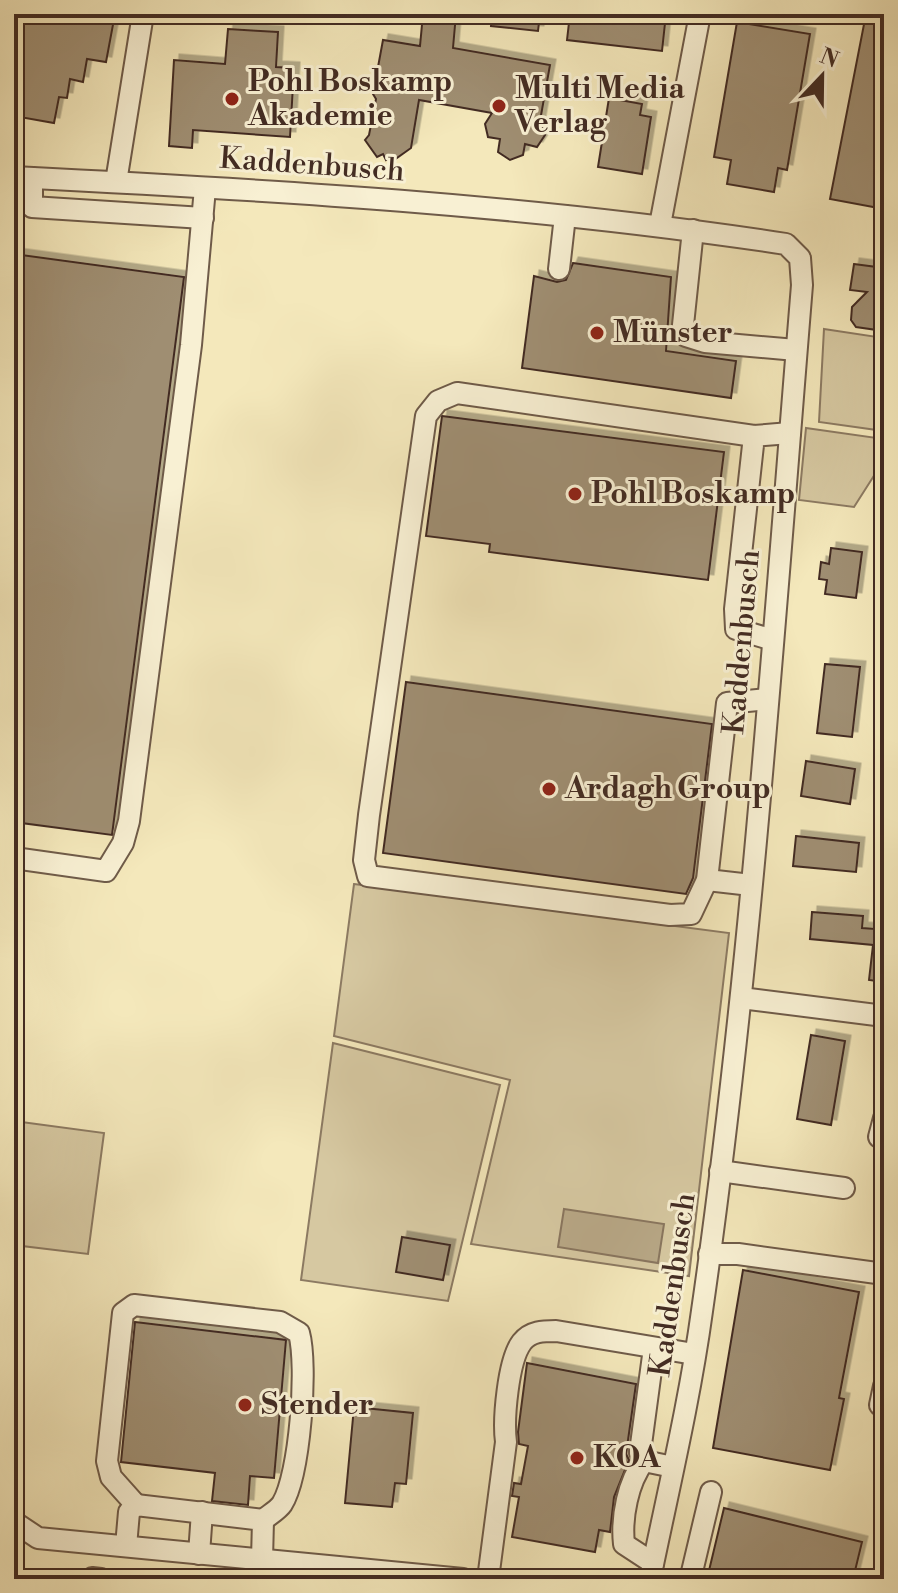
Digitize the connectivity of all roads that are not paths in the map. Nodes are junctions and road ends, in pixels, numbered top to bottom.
1 (143, 14) edge
2 (700, 14) edge
3 (23, 178) edge
4 (116, 182) junction
5 (205, 188) junction
6 (23, 207) edge
7 (565, 216) junction
8 (203, 218) junction
9 (660, 225) junction
10 (693, 230) junction
11 (559, 269) dead end
12 (796, 350) junction
13 (790, 433) junction
14 (754, 436) junction
15 (773, 640) junction
16 (768, 699) junction
17 (14, 858) edge
18 (707, 880) junction
19 (751, 885) junction
20 (741, 998) junction
21 (884, 1016) edge
22 (720, 1171) junction
23 (844, 1188) dead end
24 (709, 1254) junction
25 (884, 1274) edge
26 (654, 1348) junction
27 (694, 1354) junction
28 (644, 1461) junction
29 (673, 1467) junction
30 (711, 1492) dead end
31 (136, 1505) junction
32 (202, 1512) junction
33 (263, 1520) junction
34 (14, 1522) edge
35 (126, 1546) junction
36 (199, 1554) junction
37 (262, 1560) junction
38 (286, 1570) edge
39 (650, 1571) edge
40 (691, 1576) dead end
41 (92, 1578) edge
42 (101, 1579) edge
43 (463, 1579) edge
44 (488, 1579) edge

1 - 4 street
2 - 9 street
3 - 4 street, Kaddenbusch
3 - 6 street
4 - 5 street, Kaddenbusch
5 - 7 street, Kaddenbusch
5 - 8 street
6 - 8 street
7 - 9 street, Kaddenbusch
7 - 11 street
8 - 17 street
9 - 10 street, Kaddenbusch
10 - 12 street, Kaddenbusch
10 - 12 street
12 - 13 street, Kaddenbusch
13 - 14 street
13 - 15 street, Kaddenbusch
14 - 15 street
14 - 18 street
15 - 16 street, Kaddenbusch
16 - 18 street
16 - 19 street, Kaddenbusch
18 - 19 street
19 - 20 street, Kaddenbusch
20 - 21 street
20 - 22 street, Kaddenbusch
22 - 23 street
22 - 24 street, Kaddenbusch
24 - 25 street
24 - 27 street, Kaddenbusch
26 - 27 street
26 - 28 street
26 - 44 street
27 - 29 street, Kaddenbusch
28 - 29 street
28 - 39 street
29 - 39 street, Kaddenbusch
30 - 40 street
31 - 32 street
31 - 33 street
31 - 35 street
32 - 33 street
32 - 36 street
33 - 37 street
34 - 35 street
35 - 36 street
36 - 37 street
37 - 38 street
38 - 43 street
41 - 42 street

